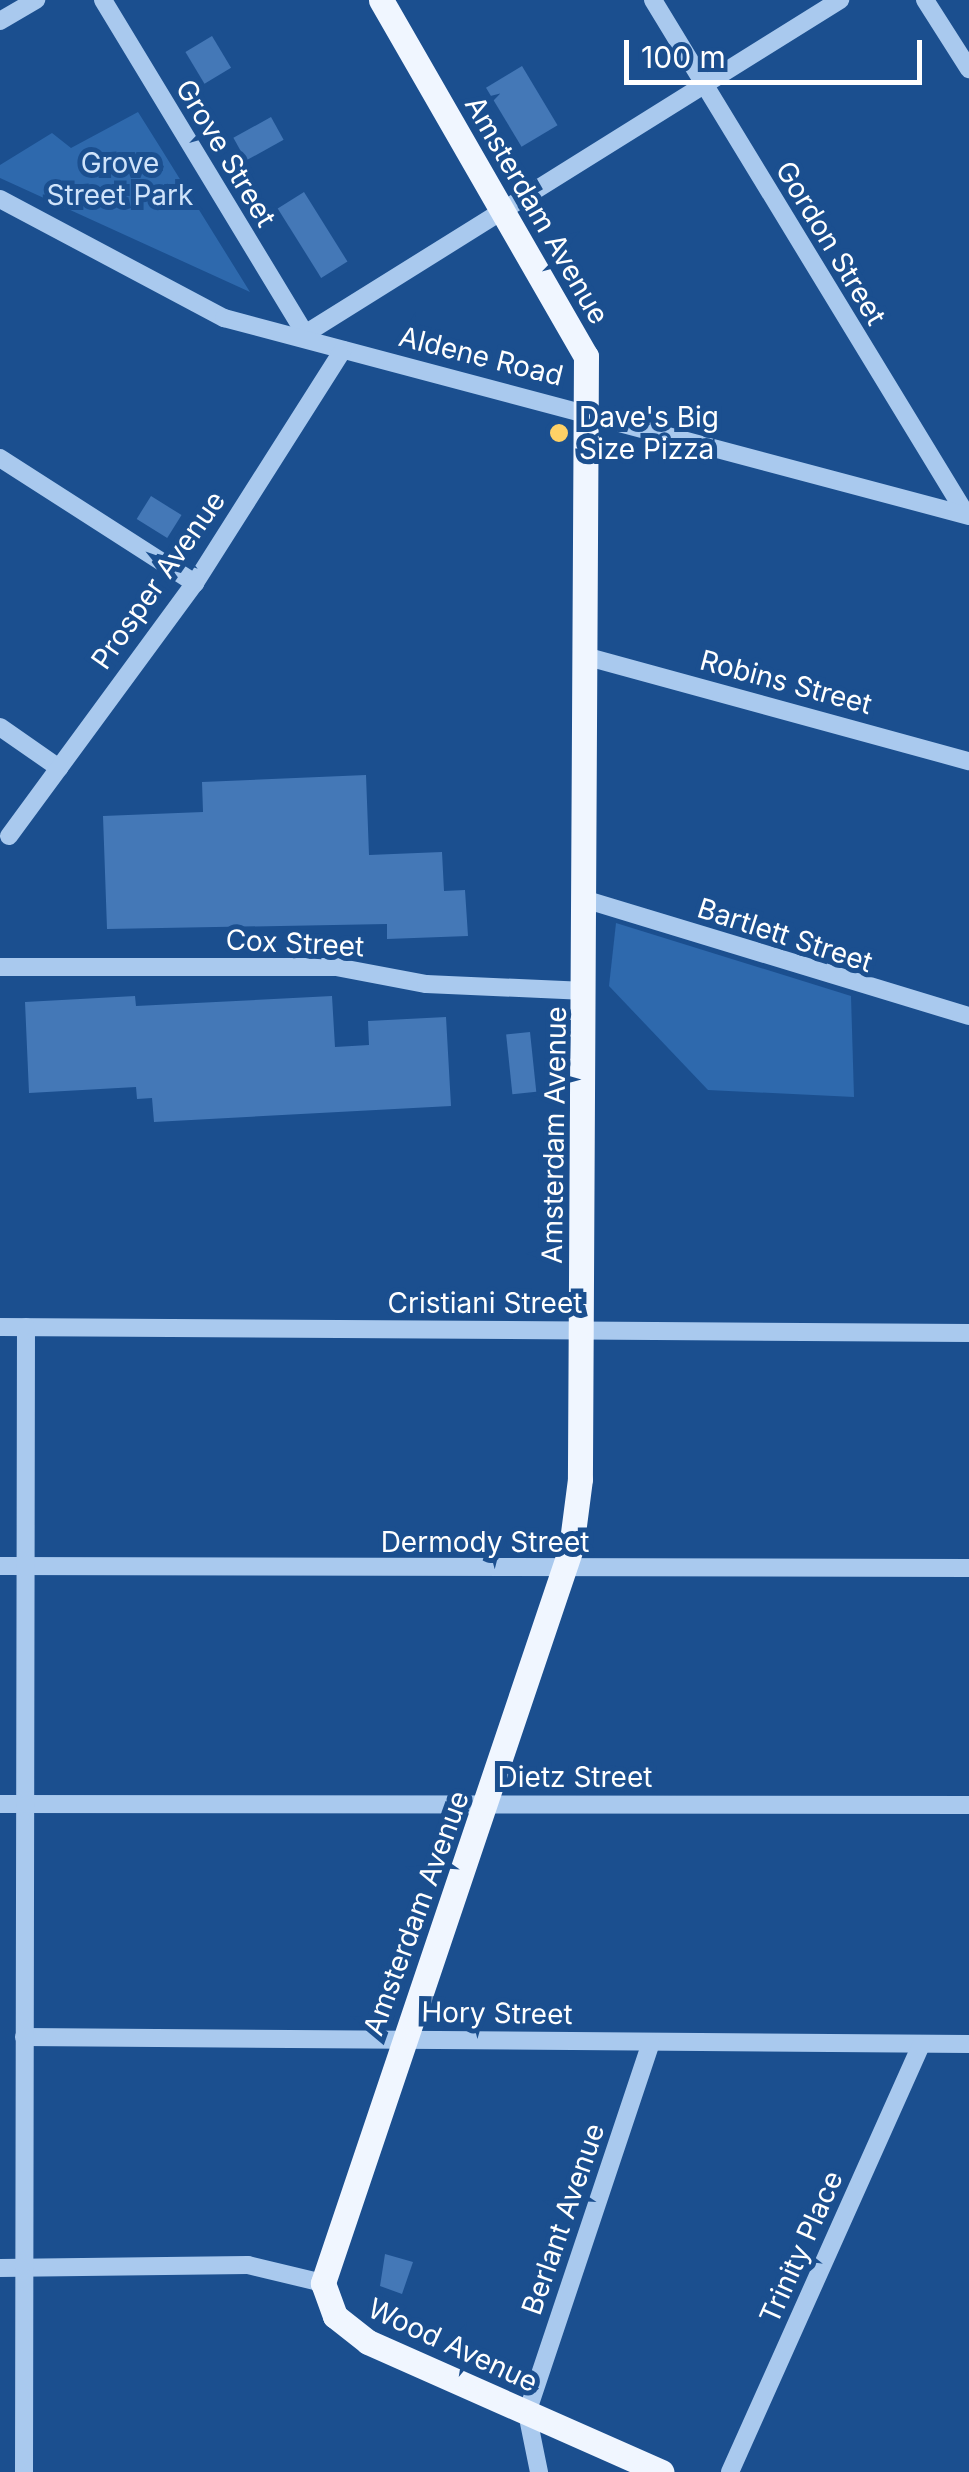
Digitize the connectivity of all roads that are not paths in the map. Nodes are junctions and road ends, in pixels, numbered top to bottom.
1 (36, 0) edge
2 (103, 0) edge
3 (381, 0) edge
4 (653, 0) edge
5 (840, 0) edge
6 (926, 0) edge
7 (0, 21) edge
8 (969, 69) edge
9 (703, 83) junction
10 (0, 199) edge
11 (500, 205) junction
12 (304, 334) junction
13 (343, 350) junction
14 (588, 412) junction
15 (0, 458) edge
16 (967, 512) edge
17 (194, 583) junction
18 (588, 657) junction
19 (0, 727) edge
20 (969, 761) edge
21 (59, 768) junction
22 (9, 836) dead end
23 (587, 900) junction
24 (0, 966) edge
25 (586, 991) junction
26 (969, 1015) edge
27 (0, 1327) edge
28 (26, 1327) junction
29 (582, 1332) junction
30 (969, 1333) edge
31 (0, 1566) edge
32 (25, 1566) junction
33 (969, 1568) edge
34 (563, 1570) junction
35 (0, 1804) edge
36 (25, 1804) junction
37 (488, 1804) junction
38 (969, 1805) edge
39 (24, 2037) junction
40 (403, 2039) junction
41 (651, 2043) junction
42 (969, 2044) edge
43 (922, 2045) junction
44 (0, 2268) edge
45 (24, 2268) junction
46 (323, 2283) junction
47 (527, 2413) junction
48 (24, 2472) edge
49 (538, 2472) edge
50 (662, 2472) edge
51 (730, 2472) edge

1 - 7 street
2 - 12 street, Grove Street
3 - 11 main road, Amsterdam Avenue
4 - 9 street, Gordon Street
5 - 9 street
6 - 8 street
9 - 11 street
9 - 16 street, Gordon Street
10 - 12 street, Aldene Road
11 - 12 street
11 - 14 main road, Amsterdam Avenue
12 - 13 street, Aldene Road
13 - 14 street, Aldene Road
13 - 17 street, Prosper Avenue
14 - 16 street, Aldene Road
14 - 18 main road, Amsterdam Avenue
15 - 17 street
17 - 21 street, Prosper Avenue
18 - 20 street, Robins Street
18 - 23 main road, Amsterdam Avenue
19 - 21 street
21 - 22 street, Prosper Avenue
23 - 25 main road, Amsterdam Avenue
23 - 26 street, Bartlett Street
24 - 25 street, Cox Street
25 - 29 main road, Amsterdam Avenue
27 - 28 street, Cristiani Street
28 - 29 street, Cristiani Street
28 - 32 street
29 - 30 street, Cristiani Street
29 - 34 main road, Amsterdam Avenue
31 - 32 street, Dermody Street
32 - 34 street, Dermody Street
32 - 36 street
33 - 34 street, Dermody Street
34 - 37 main road, Amsterdam Avenue
35 - 36 street, Dietz Street
36 - 37 street, Dietz Street
36 - 39 street
37 - 38 street, Dietz Street
37 - 40 main road, Amsterdam Avenue
39 - 40 street, Hory Street
39 - 45 street
40 - 41 street, Hory Street
40 - 46 main road, Amsterdam Avenue
41 - 43 street, Hory Street
41 - 47 street, Berlant Avenue
42 - 43 street, Hory Street
43 - 51 street, Trinity Place
44 - 45 street
45 - 46 street
45 - 48 street
46 - 47 main road, Wood Avenue
47 - 49 street, Berlant Avenue
47 - 50 main road, Wood Avenue

